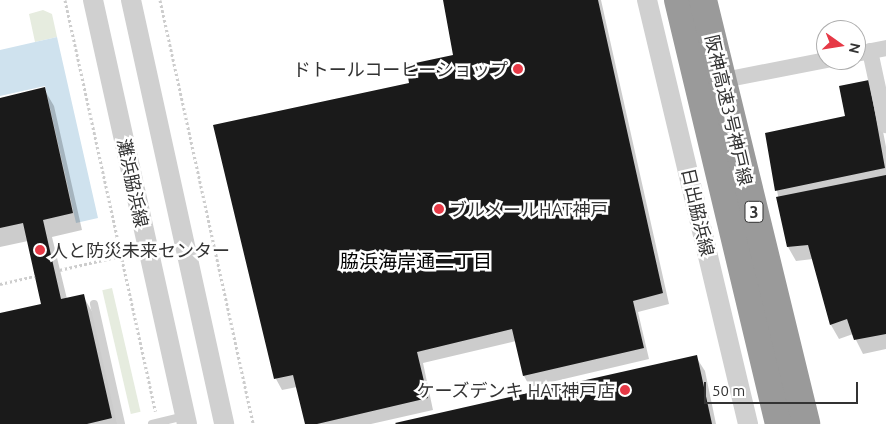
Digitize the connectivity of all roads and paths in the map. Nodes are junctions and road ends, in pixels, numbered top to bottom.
1 (65, 0) edge
2 (93, 0) edge
3 (131, 0) edge
4 (160, 0) edge
5 (647, 0) edge
6 (678, 0) edge
7 (705, 0) edge
8 (871, 51) edge
9 (816, 62) edge
10 (724, 80) junction
11 (886, 125) edge
12 (120, 256) junction
13 (55, 271) dead end
14 (35, 276) dead end
15 (0, 284) edge
16 (94, 304) dead end
17 (186, 420) edge
18 (154, 423) edge
19 (121, 424) edge
20 (224, 424) edge
21 (253, 424) edge
22 (748, 424) edge
23 (779, 424) edge
24 (807, 424) edge

1 - 12 path
2 - 17 street, 灘浜脇浜線
3 - 20 street
4 - 21 path
5 - 22 street, 日出脇浜線
6 - 23 highway, 阪神高速3号神戸線 / 3
7 - 10 street
7 - 24 highway, 阪神高速3号神戸線 / 3
8 - 11 street
9 - 10 street
10 - 24 street
12 - 13 path
12 - 18 path
14 - 15 path
16 - 19 lane
17 - 18 lane

